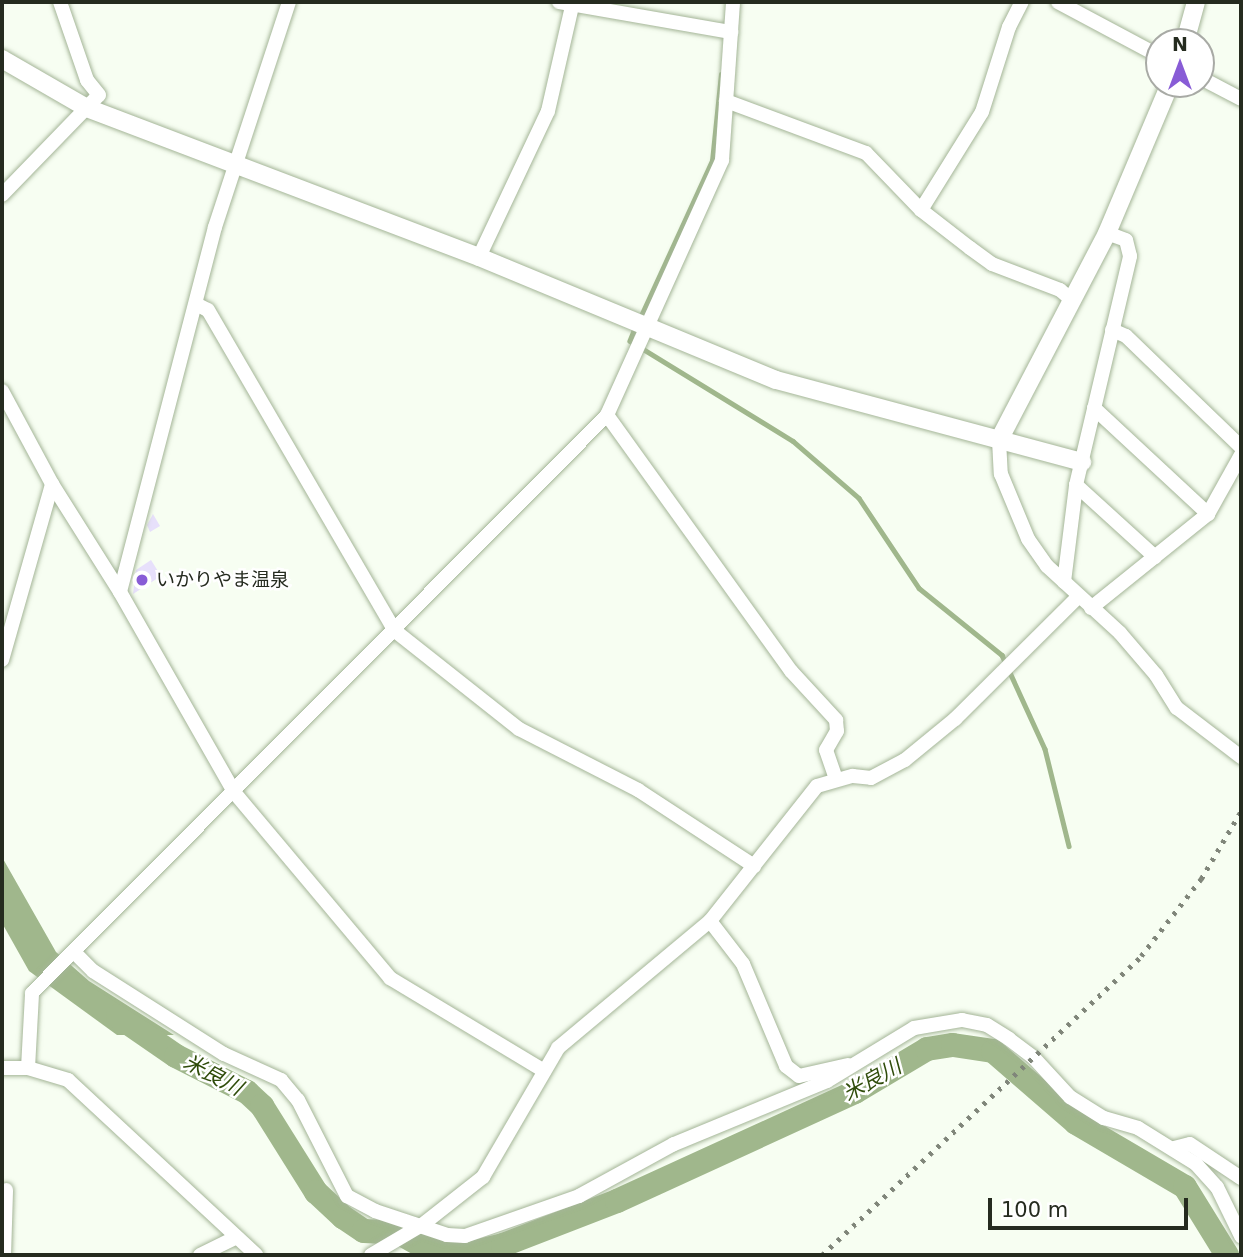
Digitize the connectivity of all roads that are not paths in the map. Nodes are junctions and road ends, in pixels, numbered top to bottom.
1 (60, 2) edge
2 (289, 2) edge
3 (733, 2) edge
4 (1022, 2) edge
5 (1058, 2) edge
6 (1196, 2) edge
7 (569, 3) edge
8 (1189, 28) edge
9 (731, 32) junction
10 (1145, 49) edge
11 (2, 59) edge
12 (1215, 85) edge
13 (1164, 98) edge
14 (1241, 99) edge
15 (726, 101) junction
16 (87, 108) junction
17 (235, 167) junction
18 (2, 195) edge
19 (921, 210) junction
20 (1107, 233) junction
21 (479, 257) junction
22 (1073, 301) junction
23 (196, 304) junction
24 (649, 325) junction
25 (1112, 330) junction
26 (2, 391) edge
27 (1094, 408) junction
28 (607, 415) junction
29 (999, 440) junction
30 (1241, 447) edge
31 (1241, 455) edge
32 (1082, 462) junction
33 (52, 485) junction
34 (1076, 485) junction
35 (1208, 514) junction
36 (1154, 557) junction
37 (1064, 582) junction
38 (120, 592) junction
39 (1078, 597) junction
40 (1091, 608) junction
41 (394, 630) junction
42 (2, 660) edge
43 (1241, 757) edge
44 (836, 779) junction
45 (234, 792) junction
46 (754, 866) junction
47 (710, 921) junction
48 (74, 952) junction
49 (860, 1063) junction
50 (2, 1068) edge
51 (28, 1068) junction
52 (544, 1071) junction
53 (1174, 1147) junction
54 (1241, 1178) edge
55 (6, 1191) dead end
56 (422, 1225) junction
57 (1241, 1236) edge
58 (235, 1238) junction
59 (377, 1253) edge
60 (4, 1255) edge
61 (200, 1255) edge
62 (256, 1255) edge
63 (398, 1255) edge

1 - 16 street
2 - 17 street
3 - 9 street
4 - 19 street
5 - 10 street
6 - 8 street
7 - 9 street
7 - 21 street
9 - 15 street
11 - 16 street
12 - 14 street
13 - 20 street
15 - 19 street
15 - 24 street
16 - 17 street
16 - 18 street
17 - 21 street
17 - 23 street
19 - 22 street
20 - 22 street
20 - 25 street
21 - 24 street
22 - 29 street
23 - 38 street
23 - 41 street
24 - 28 street
24 - 29 street
25 - 27 street
25 - 30 street
26 - 33 street
27 - 32 street
27 - 35 street
28 - 41 street
28 - 44 street
29 - 32 street
29 - 37 street
31 - 35 street
32 - 34 street
33 - 38 street
33 - 42 street
34 - 36 street
34 - 37 street
35 - 36 street
36 - 40 street
37 - 39 street
38 - 45 street
39 - 40 street
39 - 44 street
40 - 43 street
41 - 45 street
41 - 46 street
44 - 46 street
45 - 48 street
45 - 52 street
46 - 47 street
47 - 49 street
47 - 52 street
48 - 51 street
48 - 56 street
49 - 53 street
49 - 56 street
50 - 51 street
51 - 58 street
52 - 56 street
53 - 54 street
53 - 57 street
55 - 60 street
56 - 59 street
58 - 61 street
58 - 62 street
59 - 63 street

